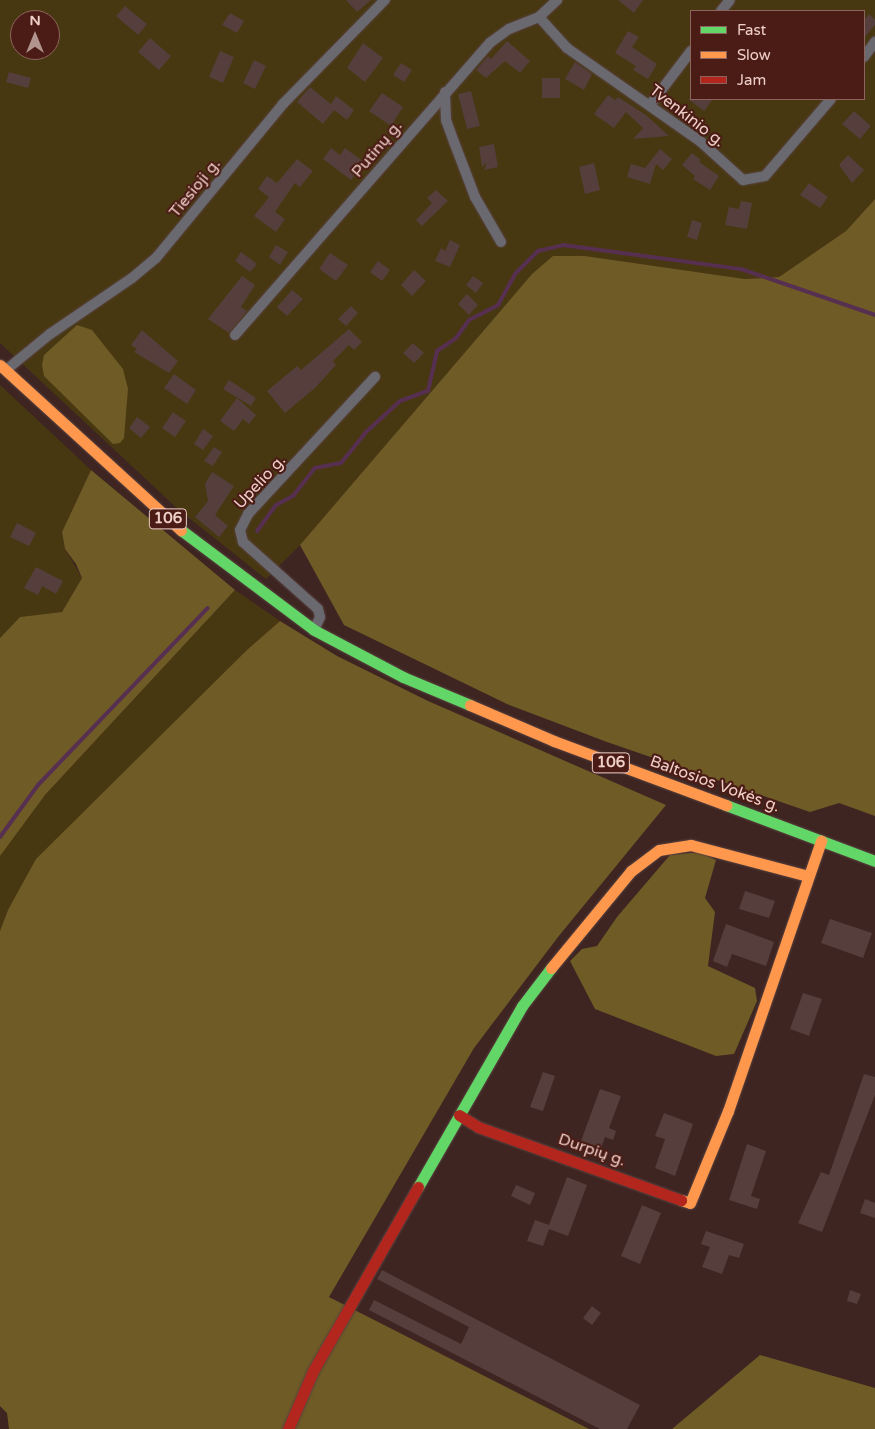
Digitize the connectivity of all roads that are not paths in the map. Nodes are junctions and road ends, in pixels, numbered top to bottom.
1 (385, 0) edge
2 (556, 0) edge
3 (730, 0) edge
4 (722, 10) edge
5 (539, 17) junction
6 (875, 42) edge
7 (690, 52) edge
8 (865, 56) edge
9 (445, 92) junction
10 (830, 100) edge
11 (650, 106) junction
12 (501, 242) dead end
13 (235, 335) dead end
14 (3, 368) edge
15 (375, 377) dead end
16 (314, 630) junction
17 (820, 840) junction
18 (875, 861) edge
19 (808, 876) junction
20 (459, 1115) junction
21 (288, 1429) edge

1 - 14 street, Tiesioji g.
2 - 5 street, Putinų g.
3 - 4 street
5 - 9 street, Putinų g.
5 - 11 street, Tvenkinio g.
6 - 8 street
7 - 11 street
9 - 12 street
9 - 13 street, Putinų g.
10 - 11 street, Tvenkinio g.
14 - 16 street, 106
15 - 16 street, Upelio g.
16 - 17 street, Baltosios Vokės g. / 106
17 - 18 street, Baltosios Vokės g. / 106
17 - 19 street, Durpių g.
19 - 20 street
19 - 20 street, Durpių g.
20 - 21 street

